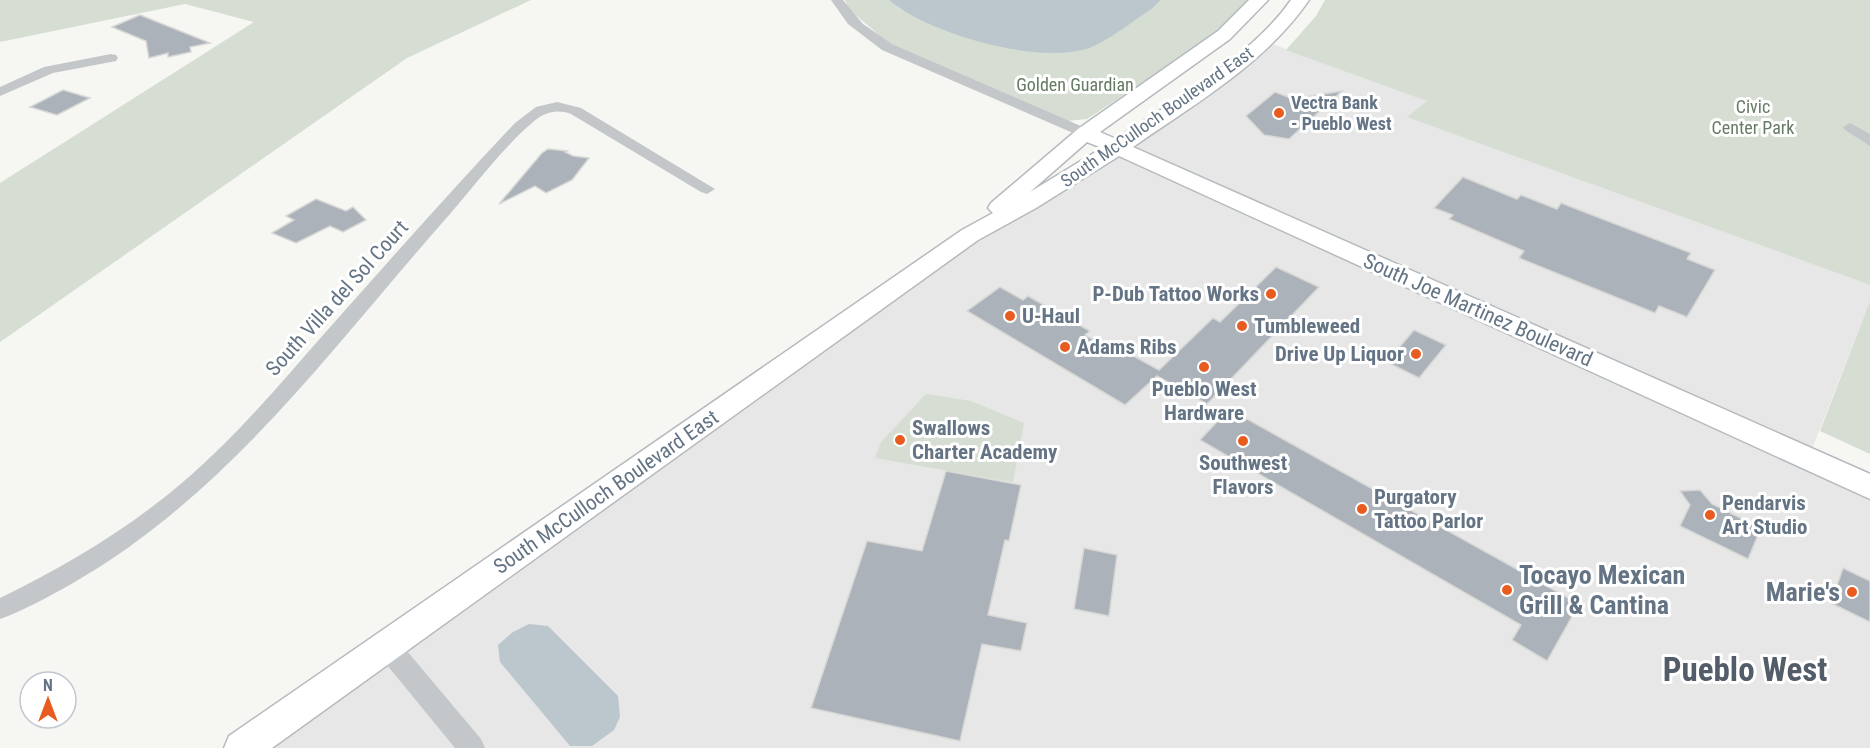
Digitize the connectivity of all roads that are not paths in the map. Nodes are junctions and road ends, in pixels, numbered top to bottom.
1 (837, 0) edge
2 (1259, 0) edge
3 (1300, 0) edge
4 (111, 58) dead end
5 (0, 92) edge
6 (1850, 127) dead end
7 (1085, 133) junction
8 (1870, 141) edge
9 (1120, 148) junction
10 (707, 189) dead end
11 (970, 235) junction
12 (1870, 488) edge
13 (0, 609) edge
14 (387, 646) junction
15 (242, 748) edge
16 (472, 748) edge

1 - 7 street
2 - 7 main road, South McCulloch Boulevard East
3 - 9 main road, South McCulloch Boulevard East
4 - 5 street
6 - 8 street
7 - 9 main road, South Joe Martinez Boulevard
7 - 11 main road, South McCulloch Boulevard East
9 - 11 main road, South McCulloch Boulevard East
9 - 12 main road, South Joe Martinez Boulevard
10 - 13 street, South Villa del Sol Court
11 - 14 main road, South McCulloch Boulevard East
14 - 15 main road, South McCulloch Boulevard East
14 - 16 street

